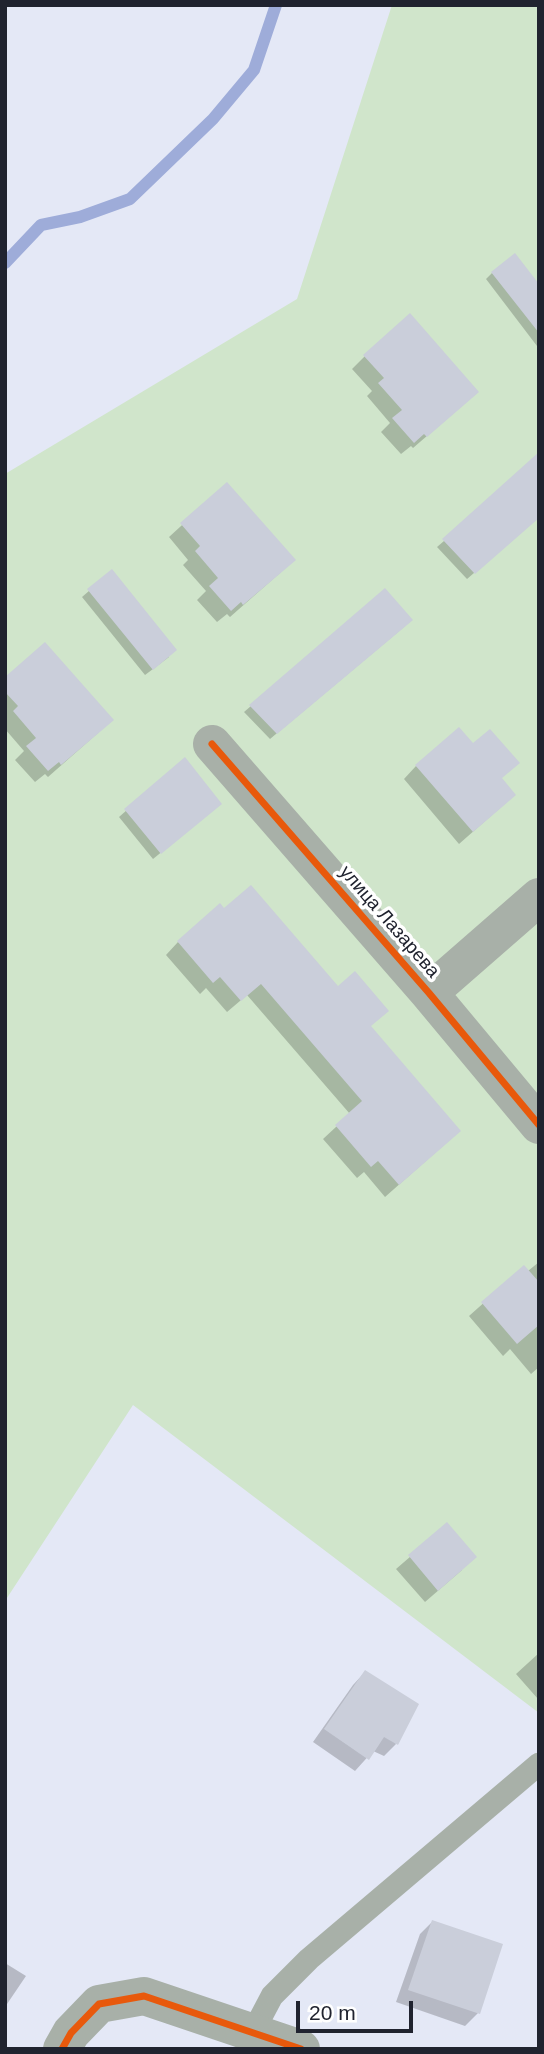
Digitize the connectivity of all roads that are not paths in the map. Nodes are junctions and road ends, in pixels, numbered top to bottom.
1 (212, 744) dead end
2 (539, 897) edge
3 (429, 993) junction
4 (539, 1125) edge
5 (539, 1764) edge
6 (253, 2032) junction
7 (62, 2049) edge
8 (301, 2049) edge

1 - 3 street, улица Лазарева
2 - 3 street
3 - 4 street, улица Лазарева
5 - 6 lane
6 - 7 street
6 - 8 street

